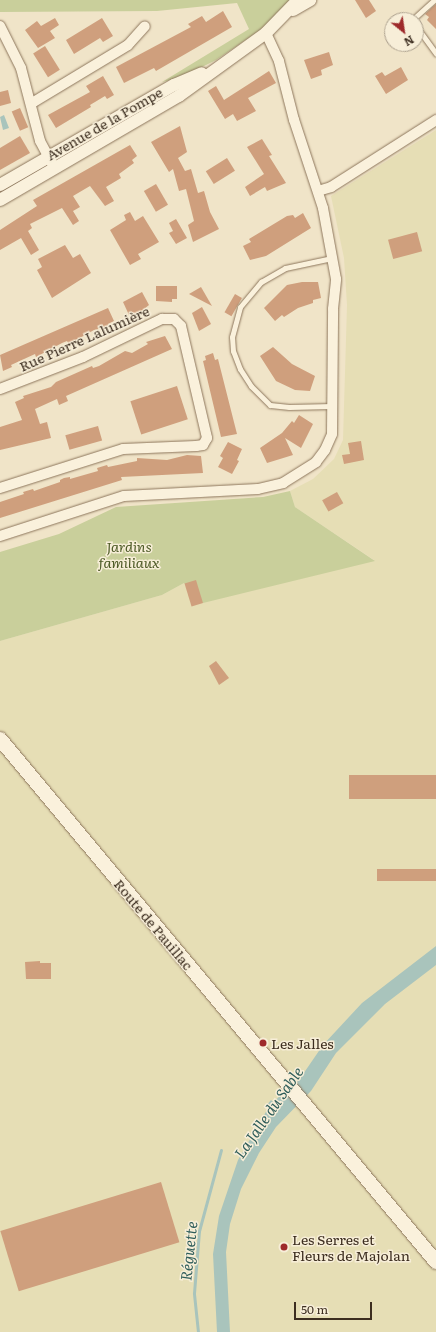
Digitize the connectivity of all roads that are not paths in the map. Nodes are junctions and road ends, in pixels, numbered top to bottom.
1 (298, 0) edge
2 (310, 0) edge
3 (434, 0) edge
4 (421, 12) edge
5 (285, 15) junction
6 (0, 26) edge
7 (145, 26) dead end
8 (266, 33) junction
9 (424, 37) edge
10 (436, 54) edge
11 (220, 65) junction
12 (32, 103) junction
13 (436, 120) edge
14 (48, 157) junction
15 (55, 169) junction
16 (0, 185) edge
17 (318, 191) junction
18 (0, 200) edge
19 (332, 258) junction
20 (0, 389) edge
21 (332, 406) junction
22 (0, 488) edge
23 (0, 536) edge
24 (0, 738) edge
25 (436, 1262) edge

1 - 5 street, Avenue de la Pompe
2 - 5 street, Avenue de la Pompe
3 - 4 lane
5 - 8 street, Avenue de la Pompe
6 - 12 street
7 - 12 street
8 - 11 street, Avenue de la Pompe
8 - 17 street
9 - 10 lane
11 - 14 street, Avenue de la Pompe
11 - 15 street, Avenue de la Pompe
12 - 14 street
13 - 17 street
14 - 15 street
14 - 16 street, Avenue de la Pompe
15 - 18 street, Avenue de la Pompe
17 - 19 street
19 - 21 street
19 - 21 lane
20 - 22 street, Rue Pierre Lalumière
21 - 23 street
24 - 25 main road, Route de Pauillac

